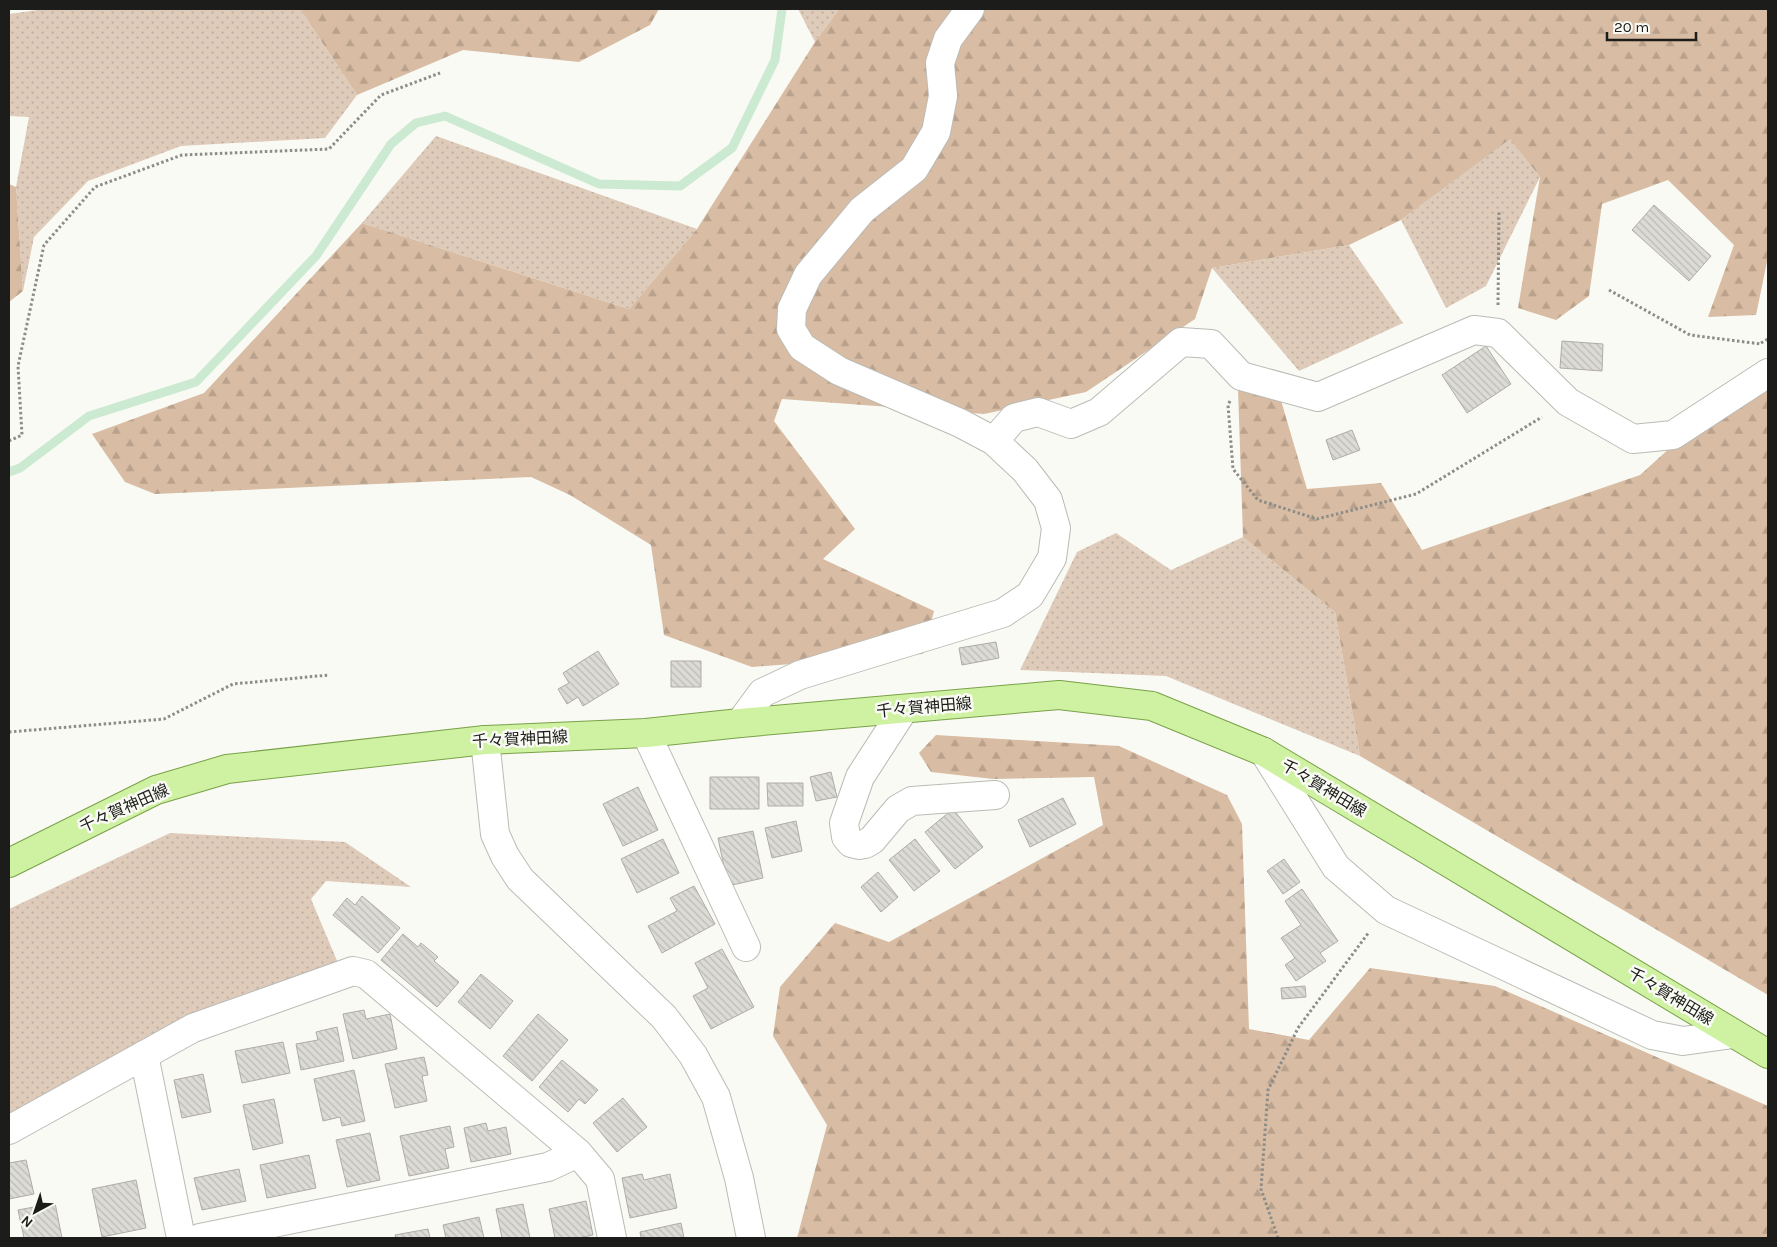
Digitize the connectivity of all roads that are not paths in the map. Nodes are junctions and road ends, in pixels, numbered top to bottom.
1 (970, 9) edge
2 (1767, 373) edge
3 (994, 441) junction
4 (904, 709) junction
5 (740, 723) junction
6 (646, 733) junction
7 (485, 740) junction
8 (1264, 752) junction
9 (995, 795) dead end
10 (9, 863) edge
11 (746, 947) dead end
12 (1733, 1034) junction
13 (144, 1054) junction
14 (1768, 1054) edge
15 (9, 1130) edge
16 (578, 1153) junction
17 (181, 1238) edge
18 (200, 1238) edge
19 (612, 1238) edge
20 (751, 1238) edge

1 - 3 street
2 - 3 street
3 - 5 street
4 - 5 main road, 千々賀神田線
4 - 8 main road, 千々賀神田線
4 - 9 street
5 - 6 main road, 千々賀神田線
6 - 7 main road, 千々賀神田線
6 - 11 street
7 - 10 main road, 千々賀神田線
7 - 20 street
8 - 12 main road, 千々賀神田線
8 - 12 street
12 - 14 main road, 千々賀神田線
13 - 15 street
13 - 16 street
13 - 17 street
16 - 18 street
16 - 19 street

